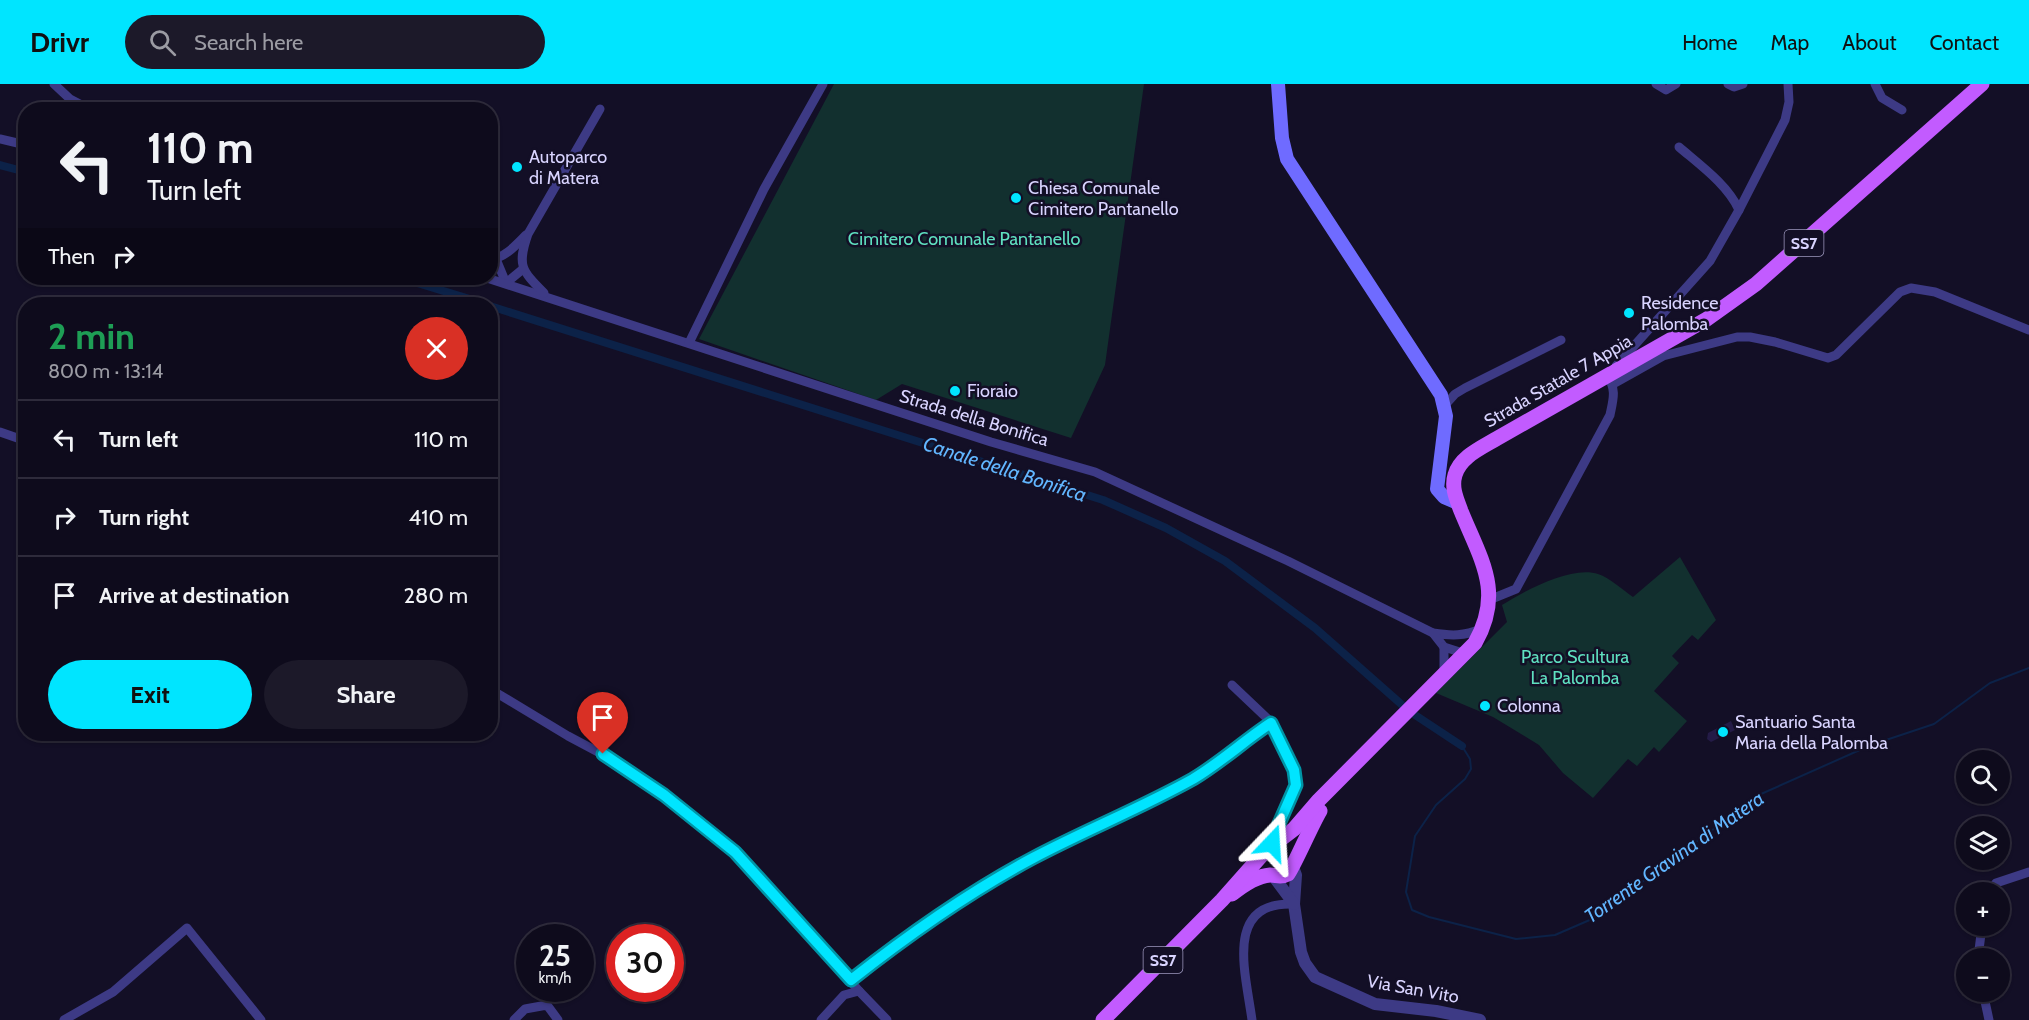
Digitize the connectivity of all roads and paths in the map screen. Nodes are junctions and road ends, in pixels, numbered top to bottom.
1 (54, 84) edge
2 (823, 84) edge
3 (1278, 84) edge
4 (1656, 84) edge
5 (1676, 84) edge
6 (1728, 84) edge
7 (1743, 84) edge
8 (1788, 84) edge
9 (1875, 84) edge
10 (1982, 84) edge
11 (76, 102) edge
12 (600, 109) dead end
13 (1902, 110) dead end
14 (0, 139) edge
15 (18, 143) edge
16 (1679, 147) dead end
17 (1739, 210) junction
18 (528, 234) junction
19 (498, 255) edge
20 (498, 268) edge
21 (523, 269) junction
22 (498, 281) edge
23 (506, 283) junction
24 (547, 296) junction
25 (2029, 330) edge
26 (1561, 340) dead end
27 (689, 343) junction
28 (1610, 380) junction
29 (1444, 405) junction
30 (0, 432) edge
31 (18, 438) edge
32 (1458, 503) junction
33 (1489, 600) junction
34 (1484, 628) junction
35 (1433, 633) junction
36 (1455, 636) junction
37 (1444, 647) junction
38 (1466, 654) junction
39 (1439, 681) junction
40 (1232, 686) dead end
41 (498, 693) edge
42 (1271, 723) junction
43 (1331, 790) junction
44 (1275, 843) junction
45 (1261, 856) junction
46 (1294, 863) junction
47 (2029, 872) edge
48 (1272, 876) junction
49 (1999, 882) edge
50 (1222, 900) junction
51 (1294, 904) junction
52 (851, 980) junction
53 (860, 991) junction
54 (1985, 1002) edge
55 (64, 1020) edge
56 (261, 1020) edge
57 (514, 1020) edge
58 (558, 1020) edge
59 (821, 1020) edge
60 (887, 1020) edge
61 (1103, 1020) edge
62 (1252, 1020) edge
63 (1480, 1020) edge
64 (1989, 1020) edge

1 - 11 street
2 - 27 street
3 - 29 main road
4 - 5 street
6 - 7 street
8 - 17 street
9 - 13 street
10 - 28 main road, Strada Statale 7 Appia / SS7
12 - 18 street
14 - 15 street
16 - 17 street
17 - 28 street
18 - 19 street
18 - 21 street
20 - 23 street
21 - 23 street
21 - 24 street
22 - 23 street, Strada della Bonifica
23 - 24 street, Strada della Bonifica
24 - 27 street, Strada della Bonifica
25 - 28 street
26 - 29 street
27 - 35 street, Strada della Bonifica
28 - 32 main road, Strada Statale 7 Appia / SS7
28 - 33 street
29 - 32 main road
30 - 31 street
32 - 33 main road, Strada Statale 7 Appia / SS7
33 - 34 main road, Strada Statale 7 Appia / SS7
34 - 36 street
34 - 38 main road, Strada Statale 7 Appia / SS7
35 - 36 street
35 - 37 street
36 - 38 street
37 - 38 street
37 - 39 street
38 - 39 main road, Strada Statale 7 Appia / SS7
39 - 43 main road, Strada Statale 7 Appia / SS7
40 - 42 street
41 - 52 street
42 - 44 street
42 - 52 street
43 - 44 main road, Strada Statale 7 Appia / SS7
43 - 46 main road, Strada Statale 7 Appia / SS7
44 - 45 main road, Strada Statale 7 Appia / SS7
44 - 46 main road
45 - 48 main road
45 - 50 main road, Strada Statale 7 Appia / SS7
46 - 48 main road, Strada Statale 7 Appia / SS7
46 - 51 street, Via San Vito
47 - 49 street
48 - 50 main road, Strada Statale 7 Appia / SS7
48 - 51 street, Via San Vito
50 - 61 main road, Strada Statale 7 Appia / SS7
51 - 62 street
51 - 63 street, Via San Vito
52 - 53 street
53 - 59 street
53 - 60 street
54 - 64 street
55 - 56 street
57 - 58 street

